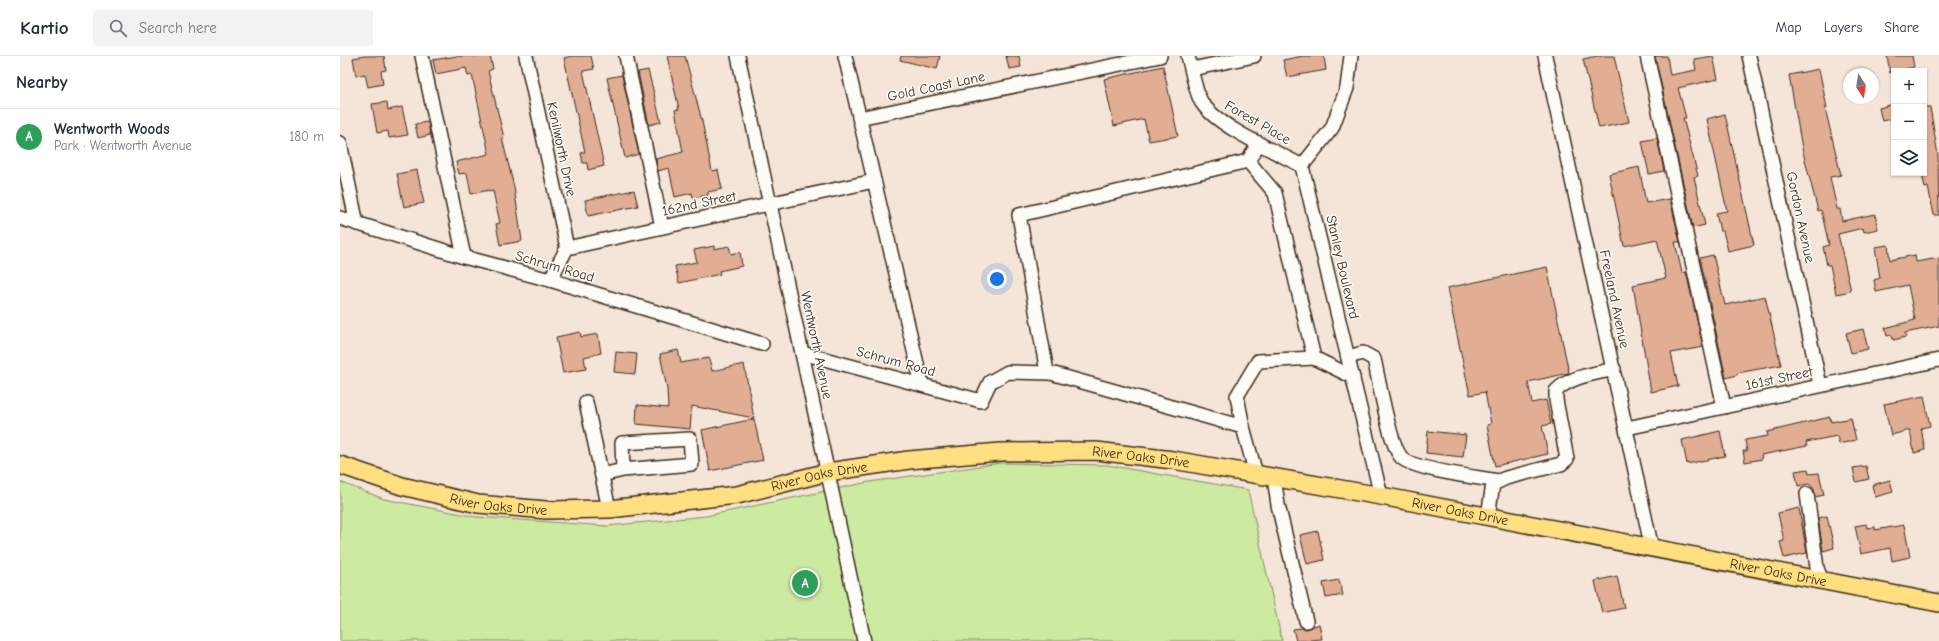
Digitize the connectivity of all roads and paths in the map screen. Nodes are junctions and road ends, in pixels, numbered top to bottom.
1 (422, 56) edge
2 (526, 56) edge
3 (626, 56) edge
4 (738, 56) edge
5 (845, 56) edge
6 (1160, 56) edge
7 (1188, 56) edge
8 (1254, 56) edge
9 (1351, 56) edge
10 (1545, 56) edge
11 (1647, 56) edge
12 (1749, 56) edge
13 (1192, 69) junction
14 (859, 118) junction
15 (1259, 142) junction
16 (340, 144) edge
17 (1248, 161) junction
18 (1302, 166) junction
19 (874, 181) junction
20 (770, 204) junction
21 (340, 218) edge
22 (357, 224) junction
23 (662, 227) junction
24 (567, 248) junction
25 (464, 257) junction
26 (550, 280) junction
27 (762, 344) dead end
28 (802, 353) junction
29 (1348, 357) junction
30 (1314, 358) junction
31 (1939, 360) edge
32 (1614, 369) junction
33 (1049, 373) junction
34 (1353, 377) junction
35 (922, 385) junction
36 (1820, 386) junction
37 (586, 402) dead end
38 (1724, 407) junction
39 (1243, 427) junction
40 (1627, 428) junction
41 (340, 465) edge
42 (623, 470) junction
43 (828, 472) junction
44 (1256, 474) junction
45 (602, 475) junction
46 (1274, 477) junction
47 (1499, 481) junction
48 (1807, 494) dead end
49 (1381, 496) junction
50 (609, 509) junction
51 (1488, 516) junction
52 (1652, 549) junction
53 (1822, 581) junction
54 (1939, 603) edge
55 (1306, 621) dead end
56 (864, 641) edge

1 - 25 street
2 - 24 street, Kenilworth Drive
3 - 23 street
4 - 20 street, Wentworth Avenue
5 - 14 street
6 - 14 street, Gold Coast Lane
7 - 13 street, Forest Place
8 - 13 street
9 - 18 street
10 - 32 street, Freeland Avenue
11 - 38 street
12 - 36 street, Gordon Avenue
13 - 15 street, Forest Place
14 - 19 street
15 - 17 street
15 - 18 street, Forest Place
16 - 22 street
17 - 30 street
17 - 33 street
18 - 29 street, Stanley Boulevard
19 - 20 street, 162nd Street
19 - 35 street
20 - 23 street, 162nd Street
20 - 28 street, Wentworth Avenue
21 - 22 street, Schrum Road
22 - 25 street, Schrum Road
23 - 24 street, 162nd Street
24 - 26 street
25 - 26 street, Schrum Road
26 - 27 street, Schrum Road
28 - 35 street, Schrum Road
28 - 43 street, Wentworth Avenue
29 - 34 street, Stanley Boulevard
29 - 47 street
30 - 34 street
30 - 39 street
31 - 36 street, 161st Street
32 - 40 street, Freeland Avenue
32 - 47 street
33 - 35 street, Schrum Road
33 - 39 street
34 - 49 street, Stanley Boulevard
36 - 38 street, 161st Street
37 - 45 street
38 - 40 street, 161st Street
39 - 44 street
40 - 52 street, Freeland Avenue
41 - 50 main road, River Oaks Drive
42 - 42 street
42 - 45 street
43 - 44 main road, River Oaks Drive
43 - 50 main road, River Oaks Drive
43 - 56 street, Wentworth Avenue
44 - 46 main road, River Oaks Drive
45 - 50 street
46 - 49 main road, River Oaks Drive
46 - 55 street
47 - 51 street
48 - 53 street
49 - 51 main road, River Oaks Drive
51 - 52 main road, River Oaks Drive
52 - 53 main road, River Oaks Drive
53 - 54 main road, River Oaks Drive

